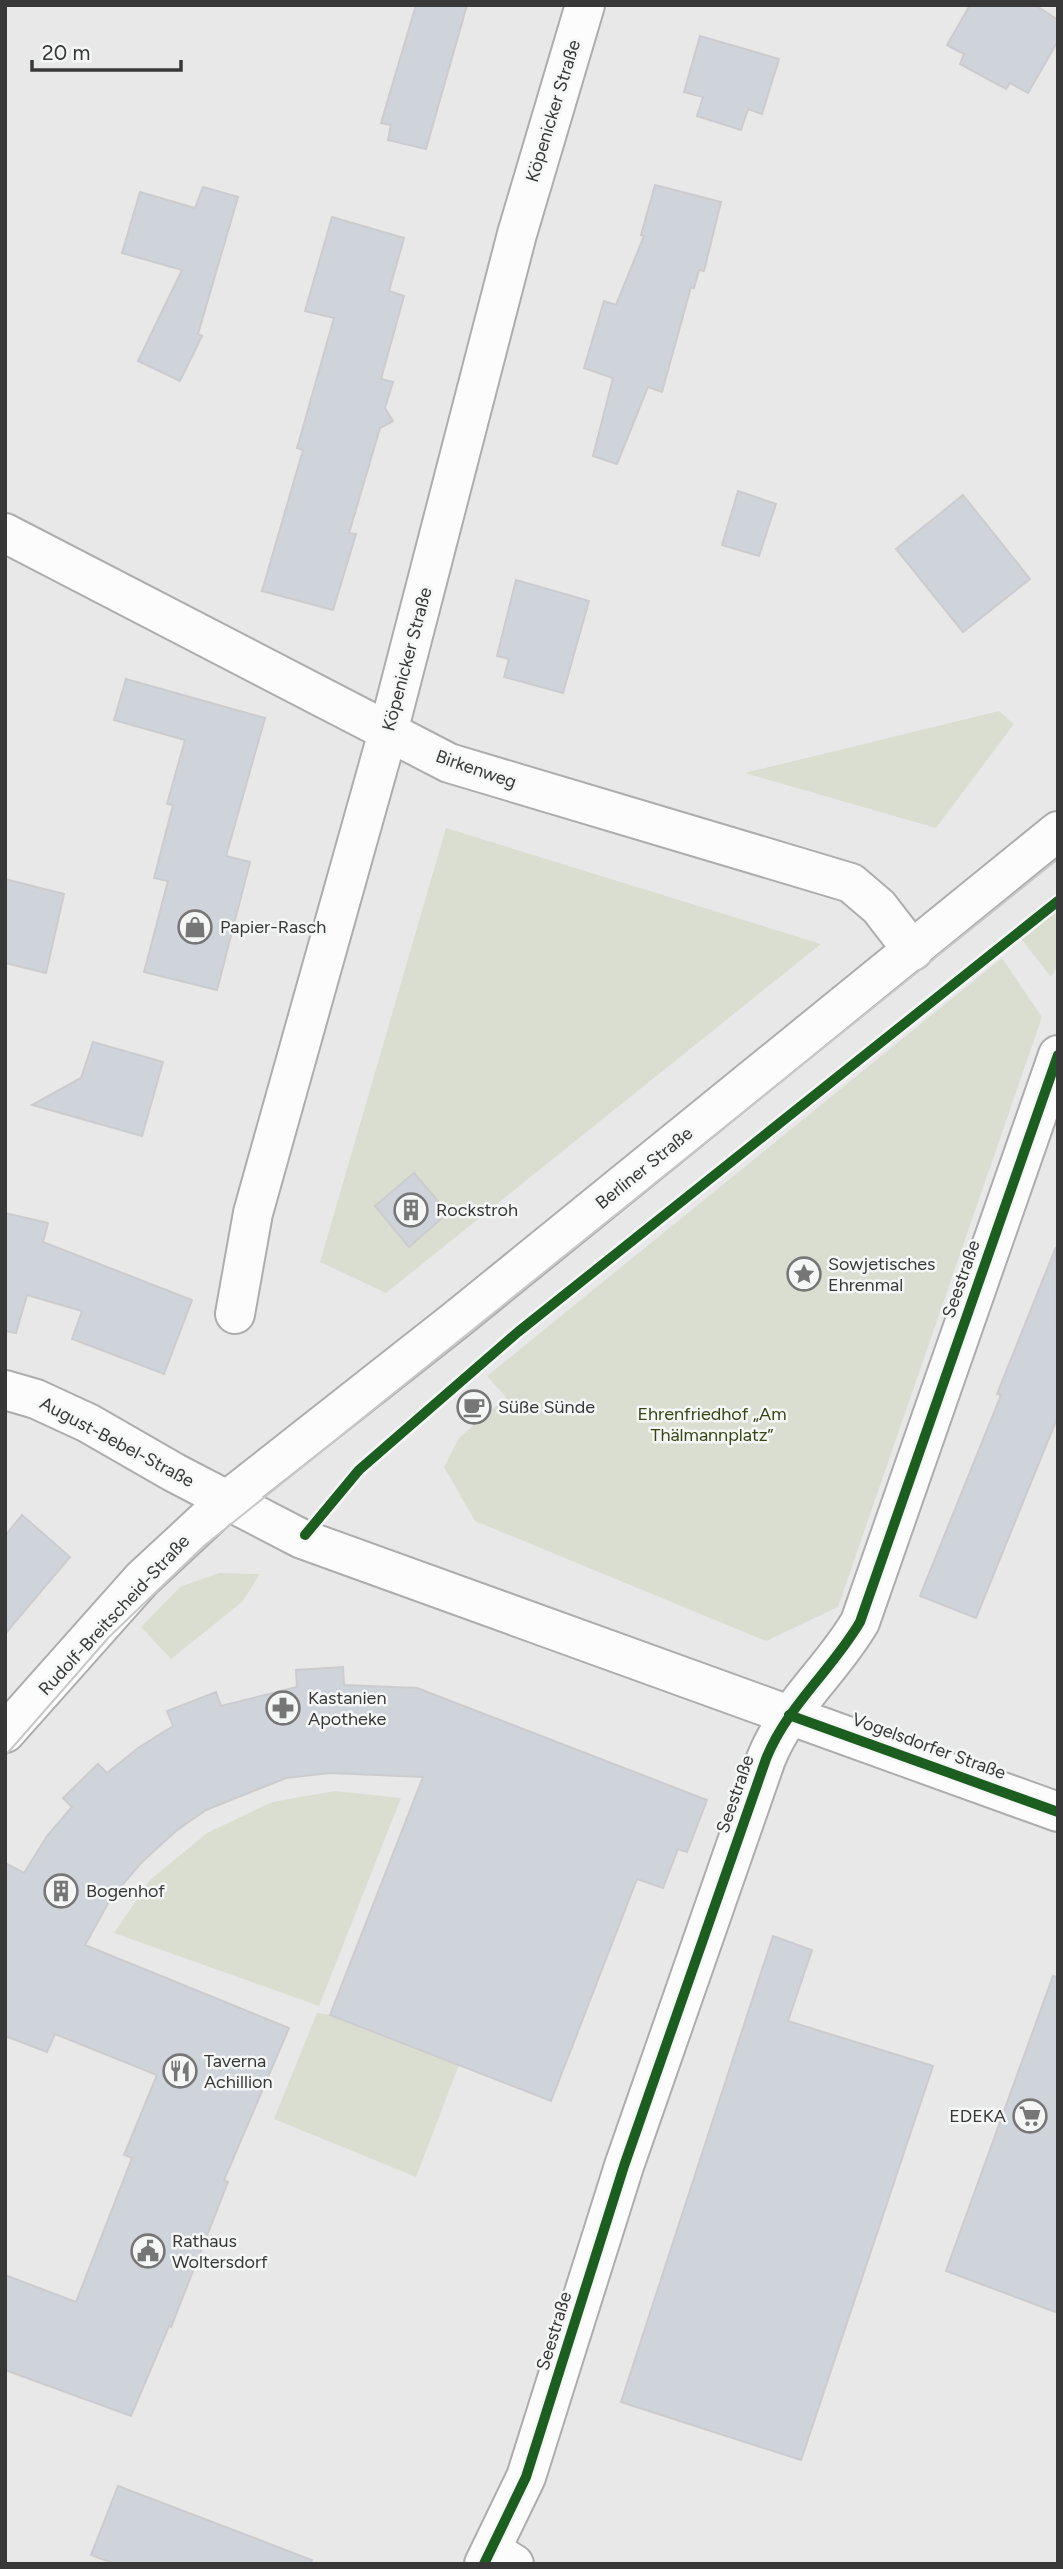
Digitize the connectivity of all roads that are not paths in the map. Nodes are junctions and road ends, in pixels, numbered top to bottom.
1 (585, 5) edge
2 (5, 533) edge
3 (388, 732) junction
4 (1058, 831) edge
5 (913, 951) junction
6 (1058, 1055) edge
7 (235, 1314) dead end
8 (5, 1390) edge
9 (226, 1501) junction
10 (789, 1715) junction
11 (5, 1734) edge
12 (1058, 1812) edge
13 (497, 2560) edge

1 - 3 street, Köpenicker Straße
2 - 3 street, Birkenweg
3 - 5 street, Birkenweg
3 - 7 street, Köpenicker Straße
4 - 5 street, Berliner Straße
5 - 9 street, Berliner Straße
6 - 10 street, Seestraße
8 - 9 street, August-Bebel-Straße
9 - 10 street, Vogelsdorfer Straße
9 - 11 street, Rudolf-Breitscheid-Straße
10 - 12 street, Vogelsdorfer Straße
10 - 13 street, Seestraße

